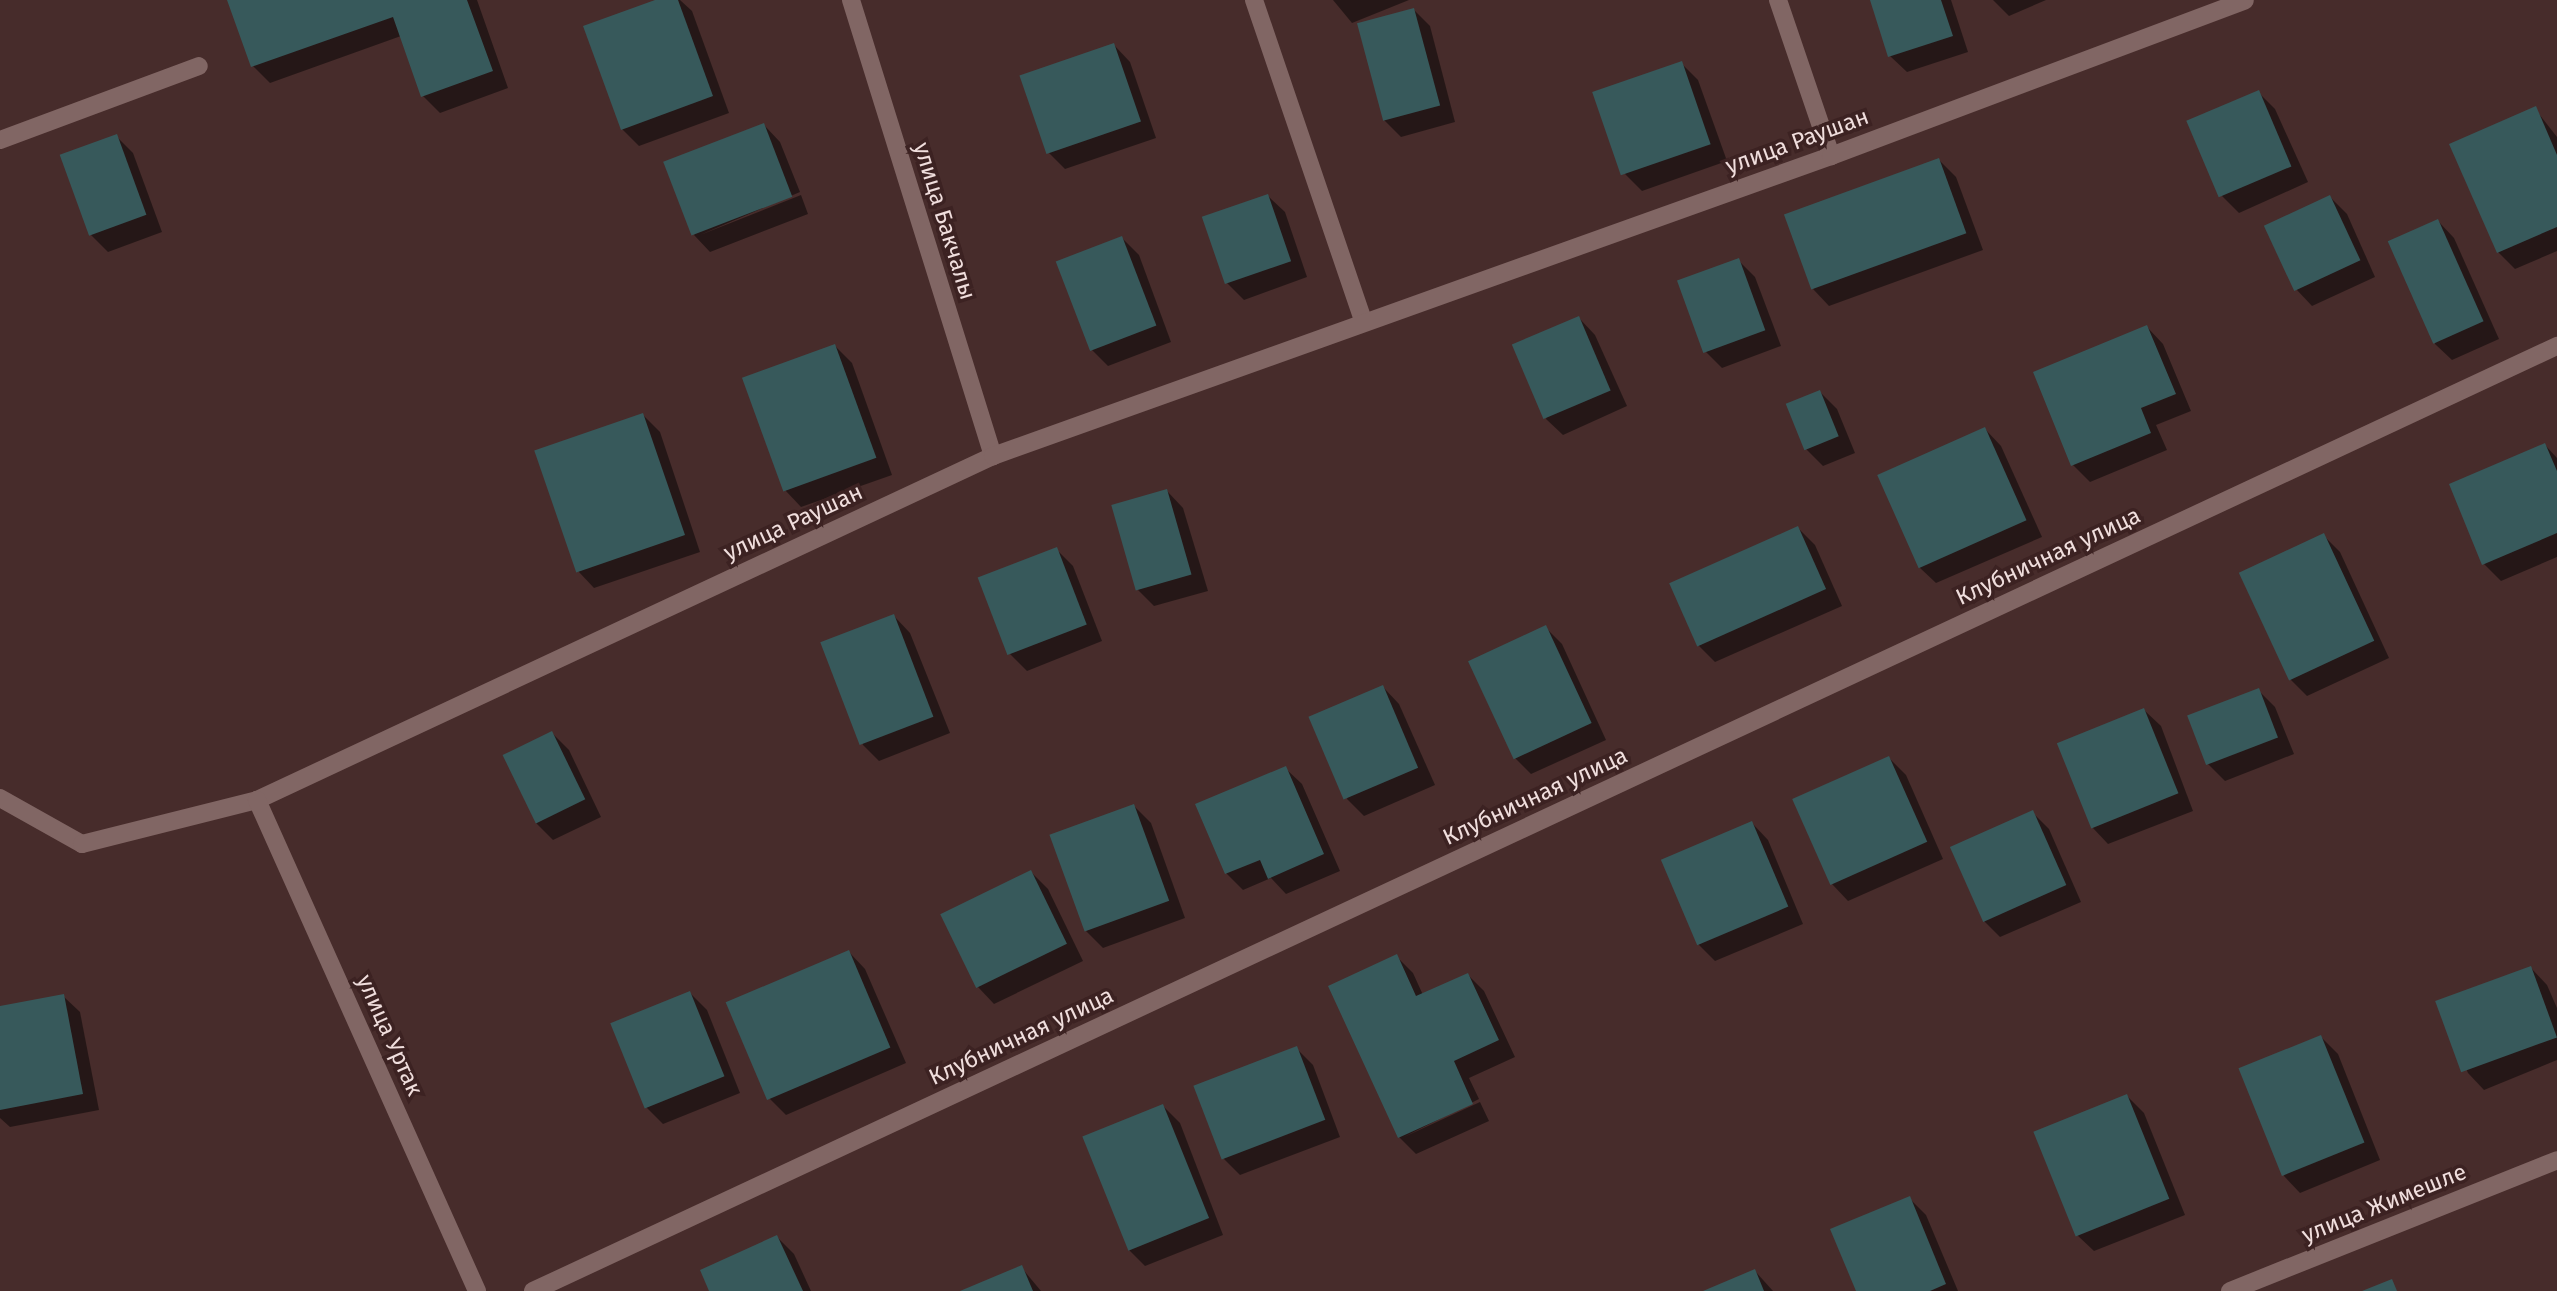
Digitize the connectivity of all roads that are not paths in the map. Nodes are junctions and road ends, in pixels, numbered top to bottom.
1 (851, 0) edge
2 (1254, 0) edge
3 (1778, 0) edge
4 (2245, 0) edge
5 (199, 66) dead end
6 (0, 140) edge
7 (1831, 156) junction
8 (1363, 321) junction
9 (2557, 346) edge
10 (992, 456) junction
11 (0, 798) edge
12 (257, 800) junction
13 (2557, 1160) edge
14 (477, 1291) edge
15 (533, 1291) edge
16 (2230, 1291) edge

1 - 10 street, улица Бакчалы
2 - 8 street
3 - 7 street
4 - 7 street, улица Раушан
5 - 6 street
7 - 8 street, улица Раушан
8 - 10 street, улица Раушан
9 - 15 street, Клубничная улица
10 - 12 street, улица Раушан
11 - 12 street, улица Раушан
12 - 14 street, улица Уртак
13 - 16 street, улица Жимешле

